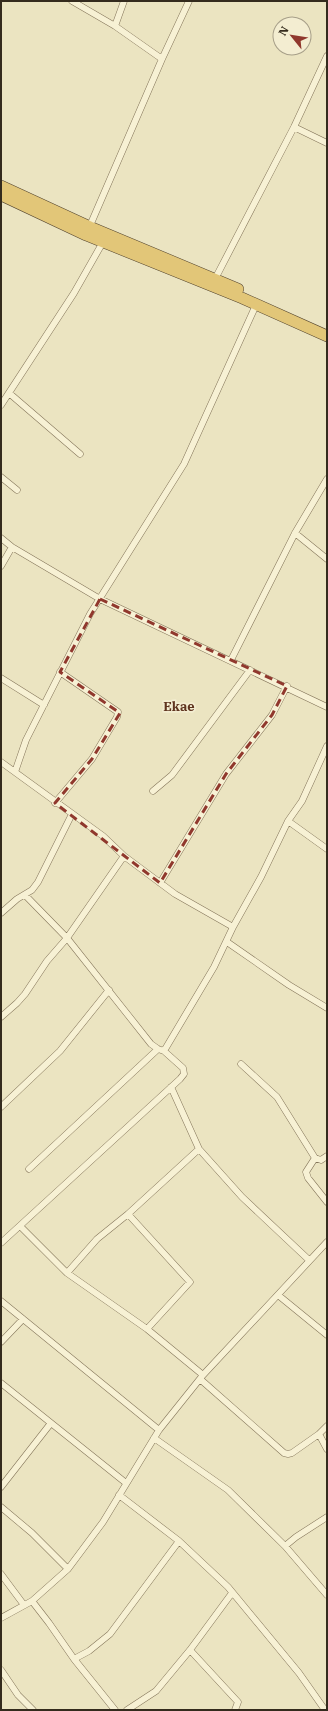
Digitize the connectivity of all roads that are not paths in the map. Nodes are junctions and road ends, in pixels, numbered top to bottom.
1 (72, 1) edge
2 (124, 1) edge
3 (189, 1) edge
4 (115, 26) junction
5 (327, 56) edge
6 (162, 59) junction
7 (294, 127) junction
8 (327, 143) edge
9 (1, 186) edge
10 (1, 195) edge
11 (88, 231) junction
12 (103, 242) junction
13 (215, 279) junction
14 (256, 305) junction
15 (327, 327) edge
16 (327, 336) edge
17 (9, 393) junction
18 (1, 405) edge
19 (80, 454) dead end
20 (1, 477) edge
21 (327, 479) edge
22 (17, 490) dead end
23 (320, 492) junction
24 (327, 495) edge
25 (296, 533) junction
26 (1, 538) edge
27 (12, 547) junction
28 (327, 559) edge
29 (1, 566) edge
30 (100, 598) junction
31 (231, 660) junction
32 (250, 670) junction
33 (60, 672) junction
34 (1, 678) edge
35 (287, 686) junction
36 (44, 705) junction
37 (327, 707) edge
38 (327, 746) edge
39 (1, 762) edge
40 (14, 772) junction
41 (153, 792) dead end
42 (55, 803) junction
43 (72, 814) junction
44 (288, 821) junction
45 (327, 849) edge
46 (124, 856) junction
47 (160, 883) junction
48 (26, 895) junction
49 (1, 913) edge
50 (233, 927) junction
51 (67, 938) junction
52 (227, 942) junction
53 (109, 990) junction
54 (327, 1008) edge
55 (1, 1017) edge
56 (161, 1050) junction
57 (241, 1064) dead end
58 (171, 1088) junction
59 (1, 1107) edge
60 (199, 1149) junction
61 (327, 1156) edge
62 (315, 1158) junction
63 (29, 1168) dead end
64 (327, 1202) edge
65 (128, 1214) junction
66 (20, 1226) junction
67 (327, 1242) edge
68 (1, 1243) edge
69 (309, 1260) junction
70 (67, 1273) junction
71 (278, 1295) junction
72 (1, 1301) edge
73 (24, 1319) junction
74 (147, 1329) junction
75 (327, 1335) edge
76 (1, 1342) edge
77 (202, 1377) junction
78 (1, 1383) edge
79 (51, 1423) junction
80 (327, 1426) edge
81 (159, 1430) junction
82 (319, 1434) junction
83 (154, 1438) junction
84 (327, 1449) edge
85 (126, 1483) junction
86 (1, 1487) edge
87 (119, 1495) junction
88 (1, 1507) edge
89 (327, 1517) edge
90 (180, 1541) junction
91 (286, 1546) junction
92 (68, 1569) junction
93 (1, 1574) edge
94 (232, 1593) junction
95 (327, 1595) edge
96 (32, 1601) junction
97 (24, 1605) junction
98 (1, 1618) edge
99 (190, 1650) junction
100 (74, 1659) junction
101 (1, 1670) edge
102 (33, 1710) edge
103 (115, 1710) edge
104 (128, 1710) edge
105 (235, 1710) edge
106 (325, 1710) edge

1 - 4 street
2 - 4 street
3 - 6 street
4 - 6 street
5 - 7 street
6 - 11 street
7 - 8 street
7 - 13 street
9 - 11 highway
10 - 11 highway
11 - 12 highway
11 - 13 highway
12 - 14 highway
12 - 17 street
13 - 15 highway
14 - 16 highway
14 - 30 street
17 - 18 street
17 - 19 street
20 - 22 street
21 - 23 street
23 - 24 street
23 - 25 street
25 - 28 street
25 - 31 street
26 - 27 street
27 - 29 street
27 - 30 street
30 - 31 street
30 - 33 street
31 - 32 street
32 - 35 street
32 - 41 street
33 - 36 street
33 - 42 street
34 - 36 street
35 - 37 street
35 - 47 street
36 - 40 street
38 - 44 street
39 - 40 street
40 - 42 street
42 - 43 street
43 - 46 street
43 - 48 street
44 - 45 street
44 - 50 street
46 - 47 street
46 - 51 street
47 - 50 street
48 - 49 street
48 - 51 street
50 - 52 street
51 - 53 street
51 - 55 street
52 - 54 street
52 - 56 street
53 - 56 street
53 - 59 street
56 - 58 street
56 - 63 street
57 - 62 street
58 - 60 street
58 - 66 street
60 - 65 street
60 - 69 street
61 - 62 street
62 - 64 street
65 - 70 street
65 - 74 street
66 - 68 street
66 - 70 street
67 - 69 street
69 - 71 street
70 - 74 street
71 - 75 street
71 - 77 street
72 - 73 street
73 - 76 street
73 - 81 street
74 - 77 street
77 - 81 street
77 - 82 street
78 - 79 street
79 - 85 street
79 - 86 street
80 - 82 street
81 - 83 street
82 - 84 street
83 - 85 street
83 - 91 street
85 - 87 street
87 - 90 street
87 - 92 street
88 - 92 street
89 - 91 street
90 - 94 street
90 - 100 street
91 - 95 street
92 - 96 street
93 - 97 street
94 - 99 street
94 - 106 street
96 - 97 street
96 - 100 street
97 - 98 street
99 - 104 street
99 - 105 street
100 - 103 street
101 - 102 street

